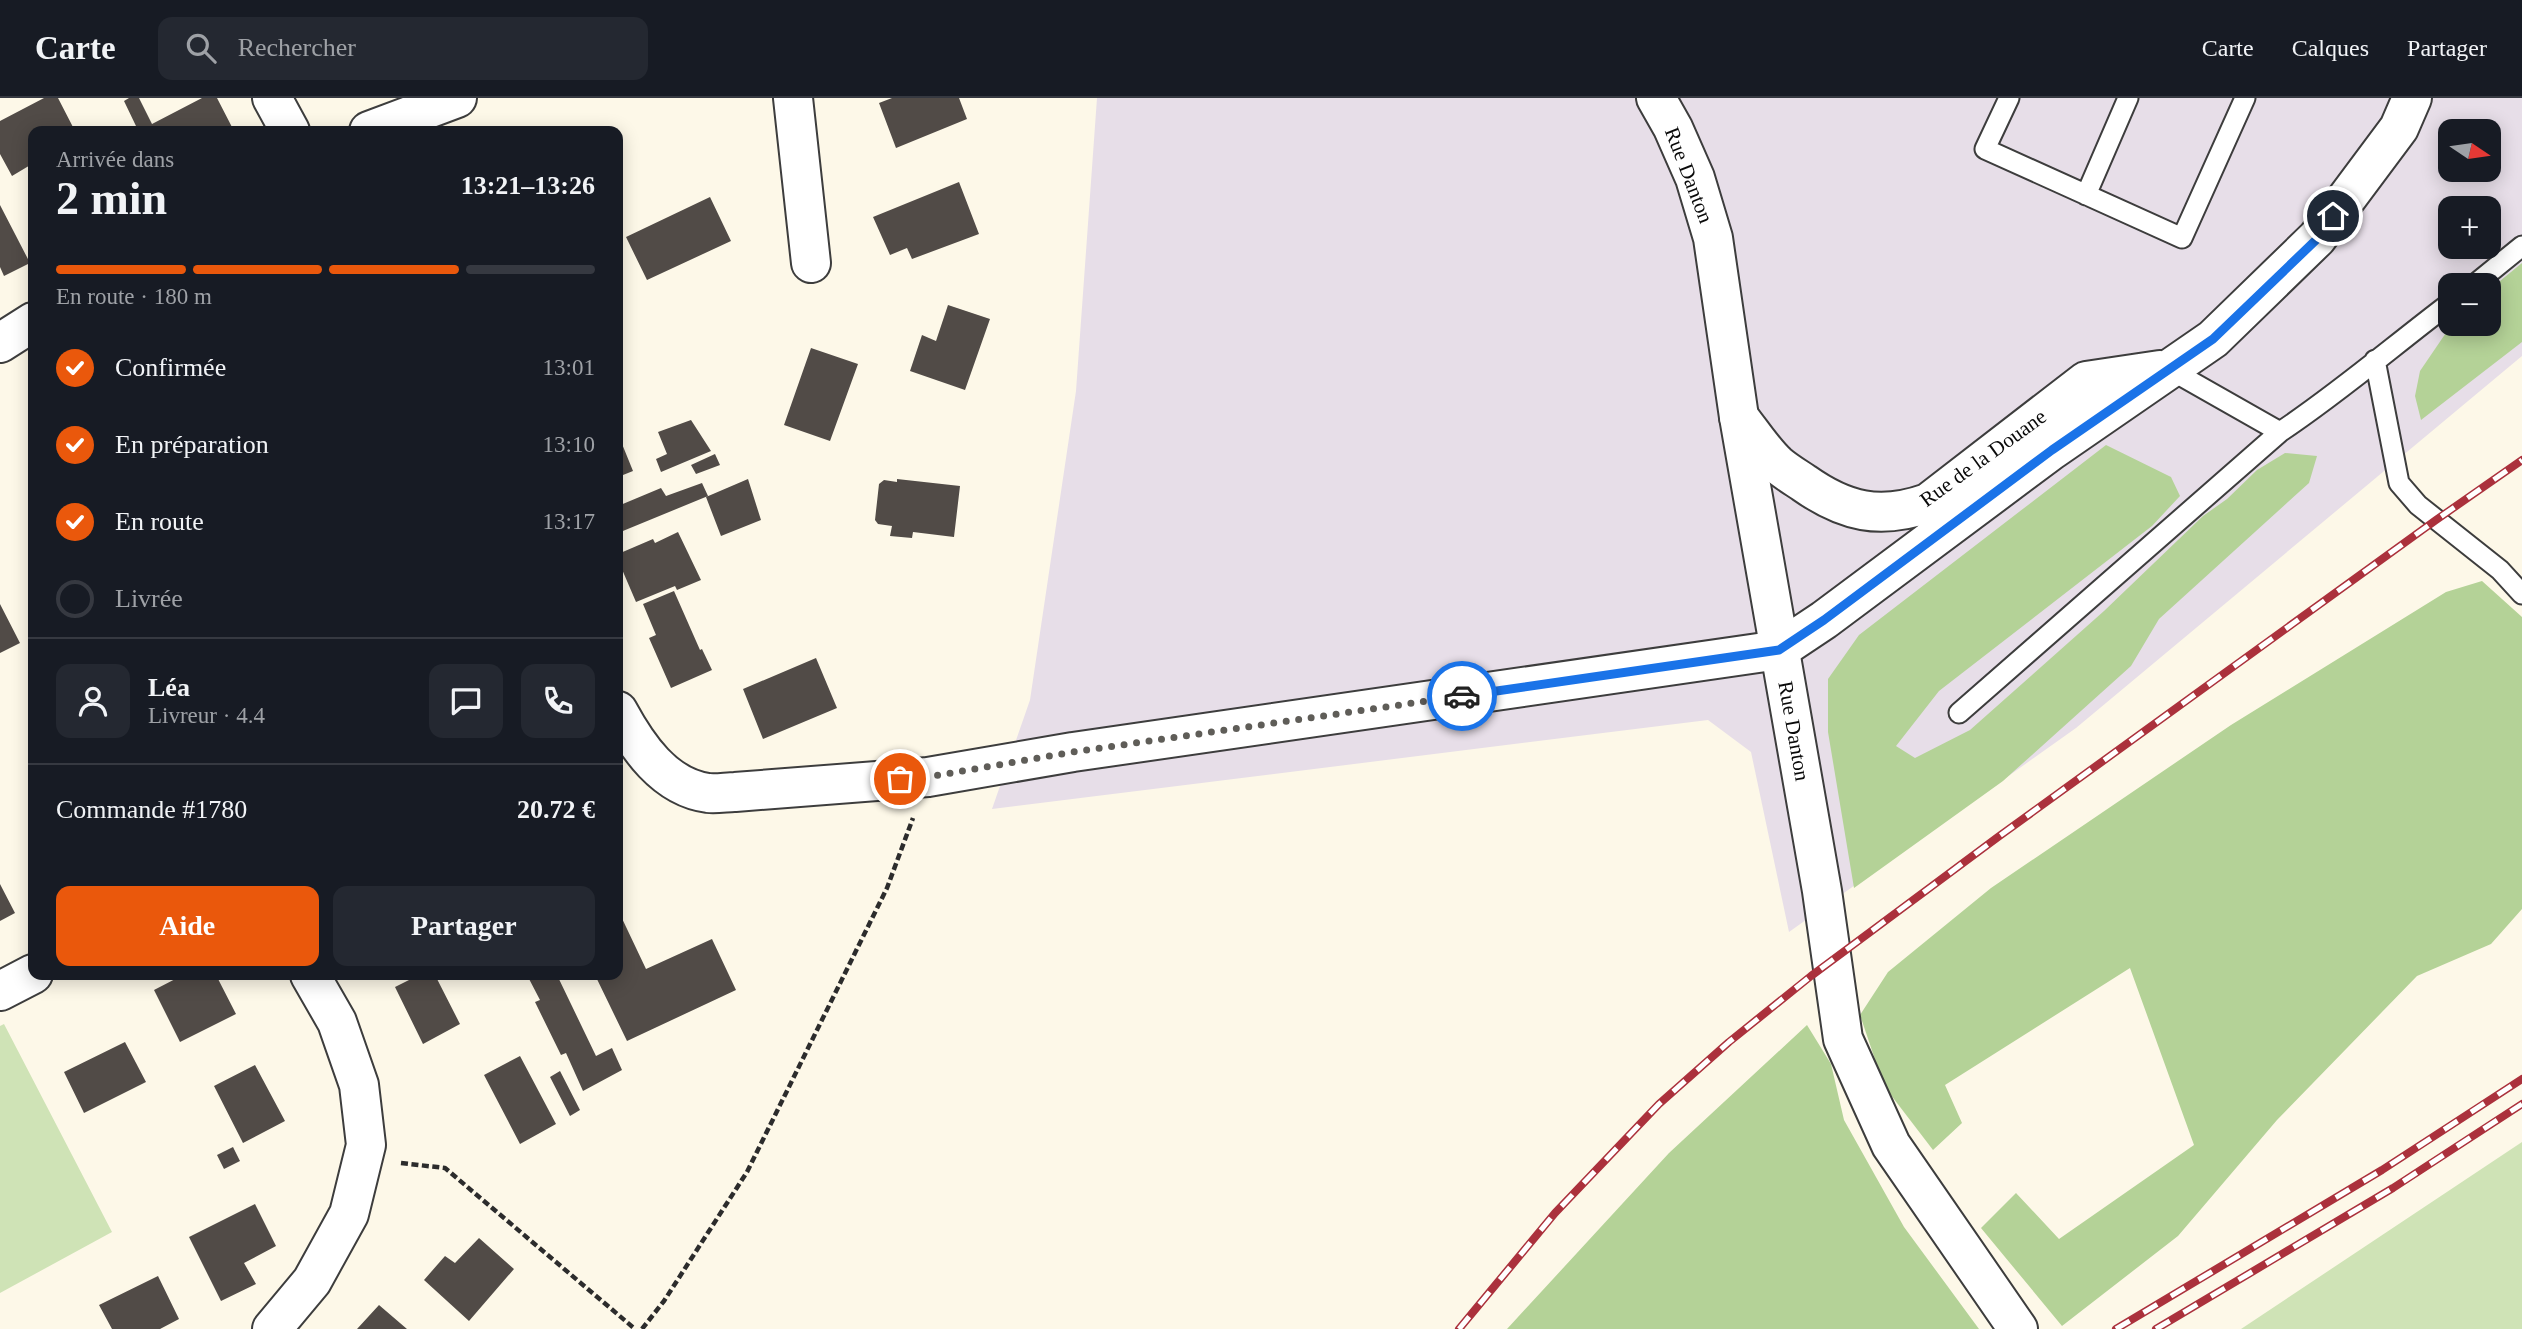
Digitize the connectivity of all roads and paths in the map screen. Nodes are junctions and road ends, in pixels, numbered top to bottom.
1 (272, 98) edge
2 (457, 98) edge
3 (793, 98) edge
4 (1656, 98) edge
5 (2009, 98) edge
6 (2128, 98) edge
7 (2245, 98) edge
8 (2412, 98) edge
9 (287, 126) edge
10 (382, 126) edge
11 (2086, 195) junction
12 (2522, 246) edge
13 (811, 263) dead end
14 (2489, 273) edge
15 (2438, 312) edge
16 (28, 325) edge
17 (0, 343) edge
18 (2375, 360) junction
19 (2169, 369) junction
20 (1739, 417) junction
21 (2280, 432) junction
22 (2522, 594) edge
23 (1779, 650) junction
24 (1959, 713) dead end
25 (623, 719) edge
26 (928, 777) junction
27 (28, 977) edge
28 (313, 980) edge
29 (0, 991) edge
30 (399, 1163) dead end
31 (272, 1329) edge
32 (635, 1329) edge
33 (642, 1329) edge
34 (2018, 1329) edge

1 - 9 street
2 - 10 street
3 - 13 street
4 - 20 street, Rue Danton
5 - 11 lane
6 - 11 lane
7 - 11 lane
8 - 19 street, Rue de la Douane
12 - 14 lane
15 - 18 lane
16 - 17 street
18 - 21 lane
18 - 22 lane
19 - 20 street, Rue de la Douane
19 - 21 lane
19 - 23 street, Rue de la Douane
20 - 23 street, Rue Danton
21 - 24 lane
23 - 26 street
23 - 34 street, Rue Danton
25 - 26 street
26 - 33 path
27 - 29 street
28 - 31 street
30 - 32 path

